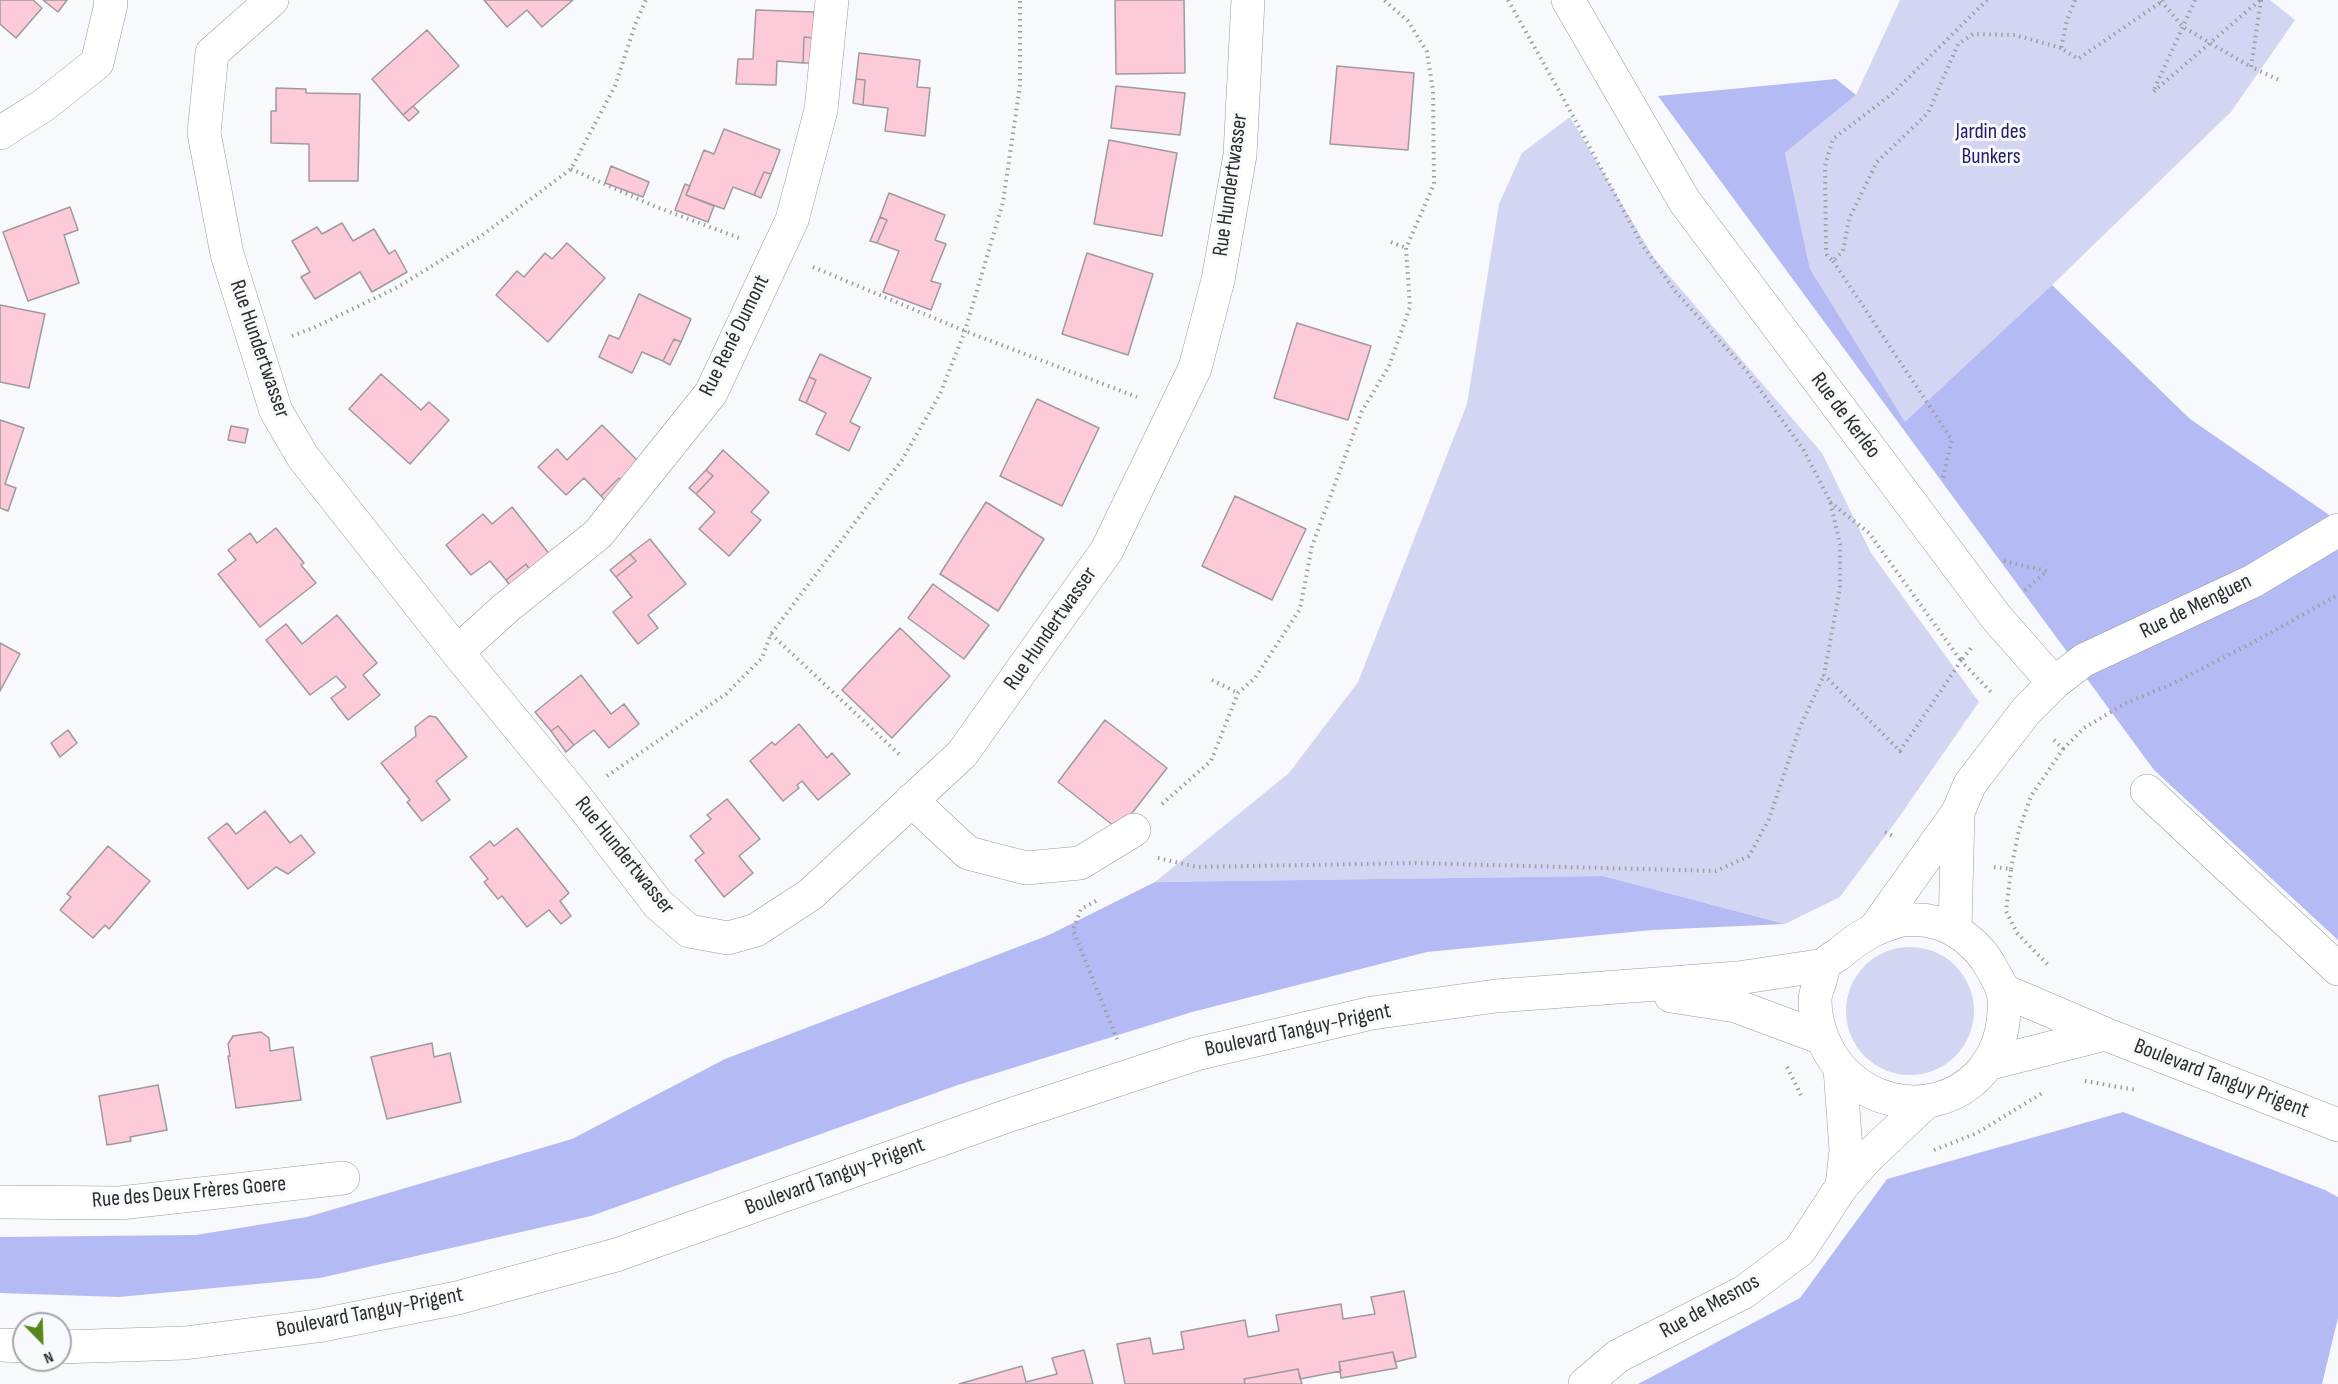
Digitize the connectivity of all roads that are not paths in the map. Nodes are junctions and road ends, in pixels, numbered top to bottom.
1 (110, 0) edge
2 (272, 0) edge
3 (832, 0) edge
4 (1248, 0) edge
5 (1568, 0) edge
6 (0, 133) edge
7 (2338, 530) edge
8 (457, 652) junction
9 (2054, 682) junction
10 (2147, 791) dead end
11 (920, 792) junction
12 (1958, 812) junction
13 (1134, 830) road end
14 (1876, 927) junction
15 (1955, 930) junction
16 (1825, 965) junction
17 (2338, 969) edge
18 (1607, 987) junction
19 (2002, 990) junction
20 (2104, 1034) junction
21 (1822, 1038) junction
22 (1987, 1064) junction
23 (1840, 1068) junction
24 (1926, 1102) junction
25 (2338, 1125) edge
26 (343, 1178) dead end
27 (1842, 1186) junction
28 (0, 1202) edge
29 (72, 1347) edge
30 (1585, 1384) edge

1 - 6 street
2 - 8 street, Rue Hundertwasser
3 - 8 street, Rue René Dumont
4 - 11 street, Rue Hundertwasser
5 - 9 street, Rue de Kerléo
7 - 9 street, Rue de Menguen
8 - 11 street, Rue Hundertwasser
9 - 12 street
10 - 17 street
11 - 13 street
12 - 14 street
12 - 15 street
14 - 15 street
14 - 16 street
15 - 19 street
16 - 18 street, Boulevard Tanguy-Prigent
16 - 21 street
18 - 21 street, Boulevard Tanguy-Prigent
18 - 29 street, Boulevard Tanguy-Prigent
19 - 20 street, Boulevard Tanguy Prigent
19 - 22 street
20 - 22 street, Boulevard Tanguy Prigent
20 - 25 street, Boulevard Tanguy Prigent
21 - 23 street
22 - 24 street
23 - 24 street
23 - 27 street, Rue de Mesnos
24 - 27 street, Rue de Mesnos
26 - 28 street, Rue des Deux Frères Goere
27 - 30 street, Rue de Mesnos

